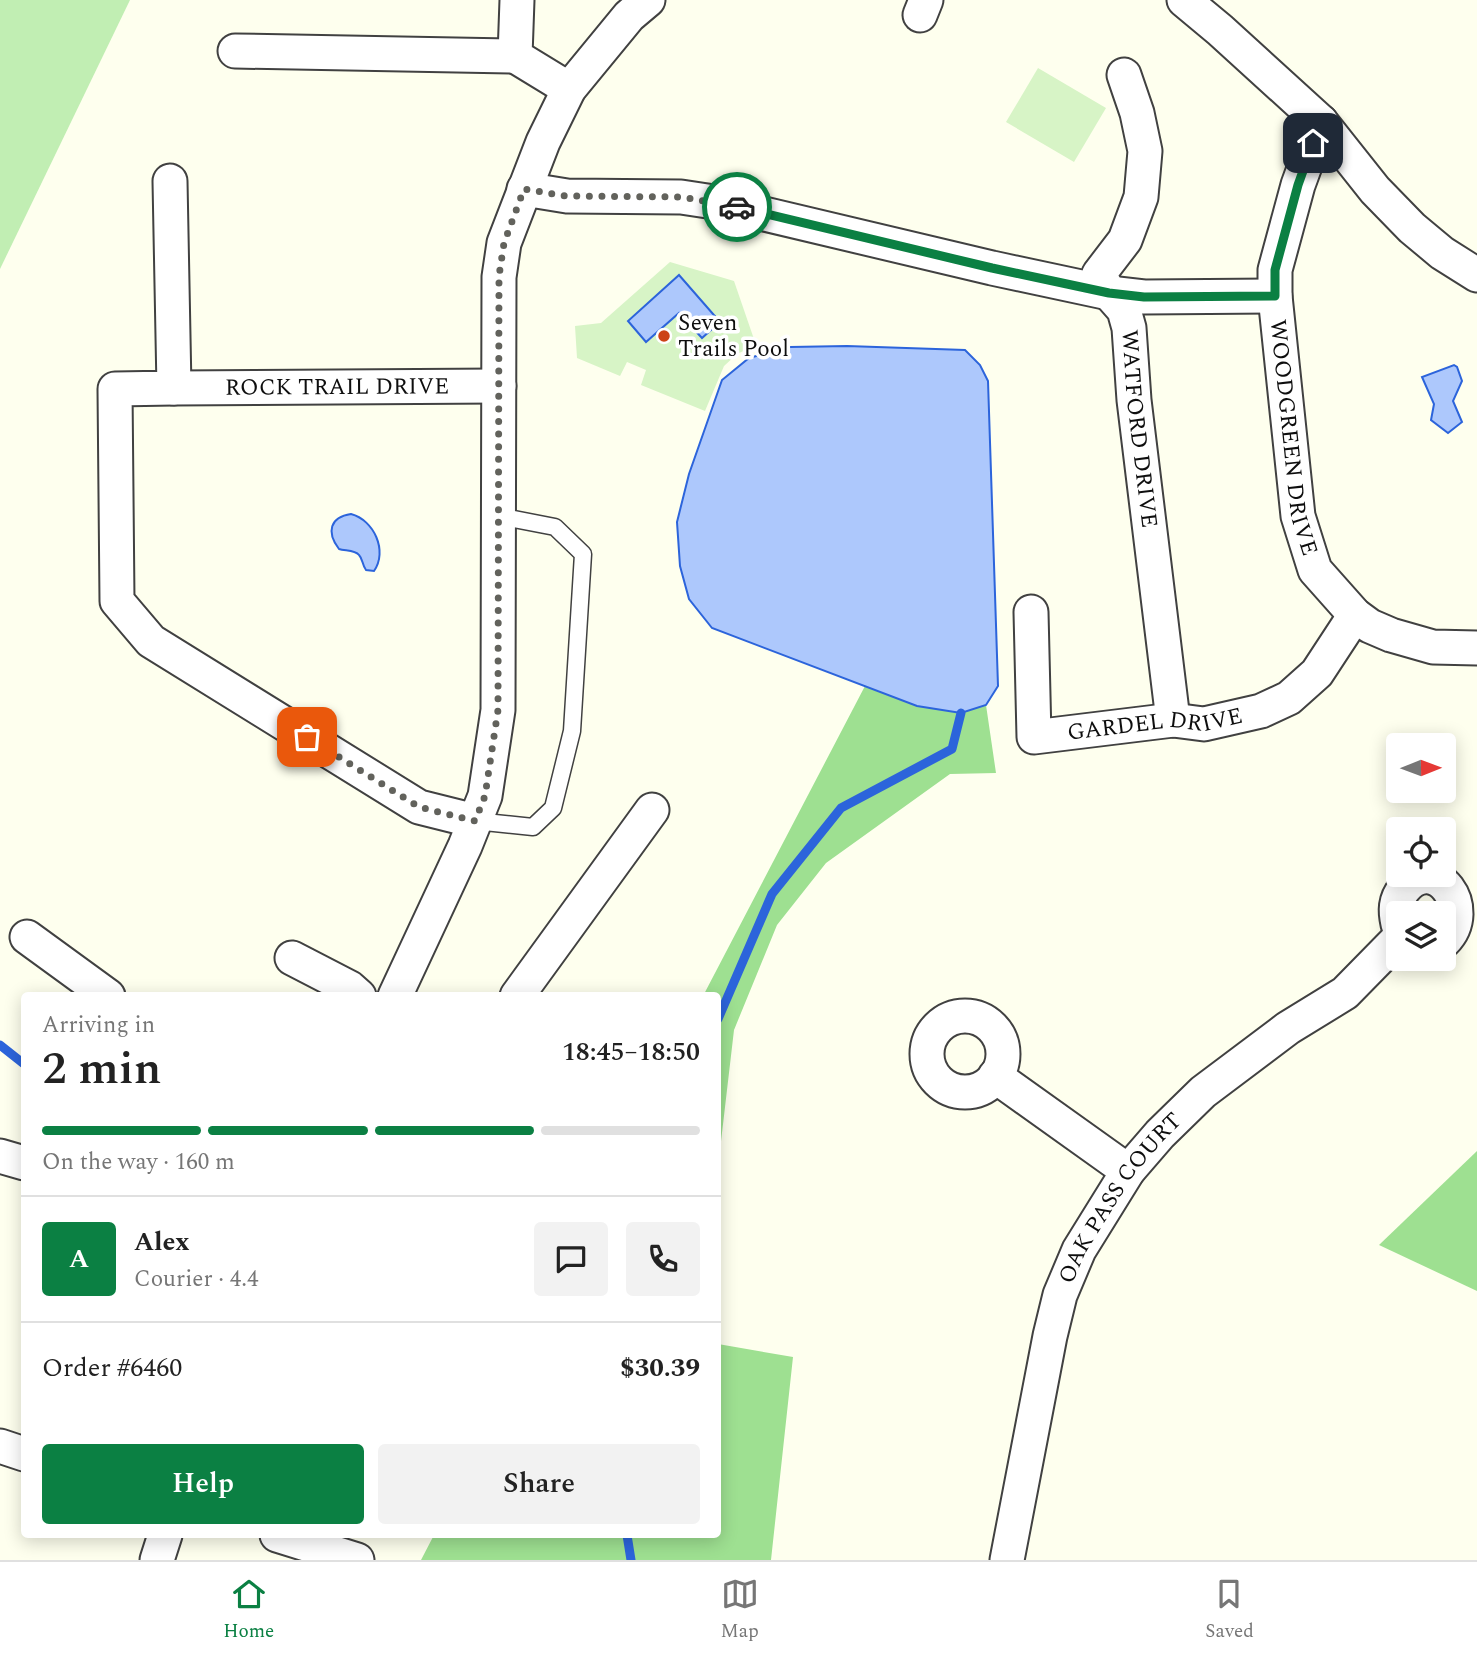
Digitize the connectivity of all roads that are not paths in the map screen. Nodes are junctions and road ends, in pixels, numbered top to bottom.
1 (517, 0) edge
2 (649, 0) edge
3 (1184, 0) edge
4 (235, 51) dead end
5 (515, 56) junction
6 (1124, 75) dead end
7 (569, 89) junction
8 (1321, 122) junction
9 (170, 181) dead end
10 (524, 189) junction
11 (1477, 275) edge
12 (1109, 293) junction
13 (1275, 296) junction
14 (499, 386) junction
15 (174, 387) junction
16 (498, 516) junction
17 (1031, 612) dead end
18 (1355, 615) junction
19 (1477, 648) edge
20 (1173, 720) junction
21 (652, 810) dead end
22 (475, 821) junction
23 (1396, 901) edge
24 (1456, 930) edge
25 (27, 937) dead end
26 (1386, 951) edge
27 (292, 958) dead end
28 (103, 992) edge
29 (354, 992) edge
30 (397, 992) edge
31 (520, 992) edge
32 (995, 1076) dead end
33 (0, 1156) edge
34 (21, 1162) edge
35 (1128, 1171) junction
36 (0, 1446) edge
37 (21, 1453) edge
38 (164, 1538) edge
39 (287, 1538) edge
40 (157, 1560) edge
41 (357, 1560) edge
42 (1007, 1560) edge

1 - 5 street
2 - 7 street
3 - 8 street
4 - 5 street
5 - 7 street
6 - 12 street, WATFORD DRIVE
7 - 10 street
8 - 11 street
8 - 13 street, WOODGREEN DRIVE
9 - 15 street
10 - 12 street
10 - 14 street
12 - 13 street
12 - 20 street, WATFORD DRIVE
13 - 18 street, WOODGREEN DRIVE
14 - 15 street, ROCK TRAIL DRIVE
14 - 16 street
15 - 22 street, ROCK TRAIL DRIVE
16 - 22 street
16 - 22 lane
17 - 20 street, GARDEL DRIVE
18 - 19 street, WOODGREEN DRIVE
18 - 20 street, GARDEL DRIVE
21 - 31 street
22 - 30 street
23 - 24 street
25 - 28 street
26 - 35 street, OAK PASS COURT
27 - 29 street
32 - 35 street
33 - 34 street
35 - 42 street, OAK PASS COURT
36 - 37 street
38 - 40 street
39 - 41 street

